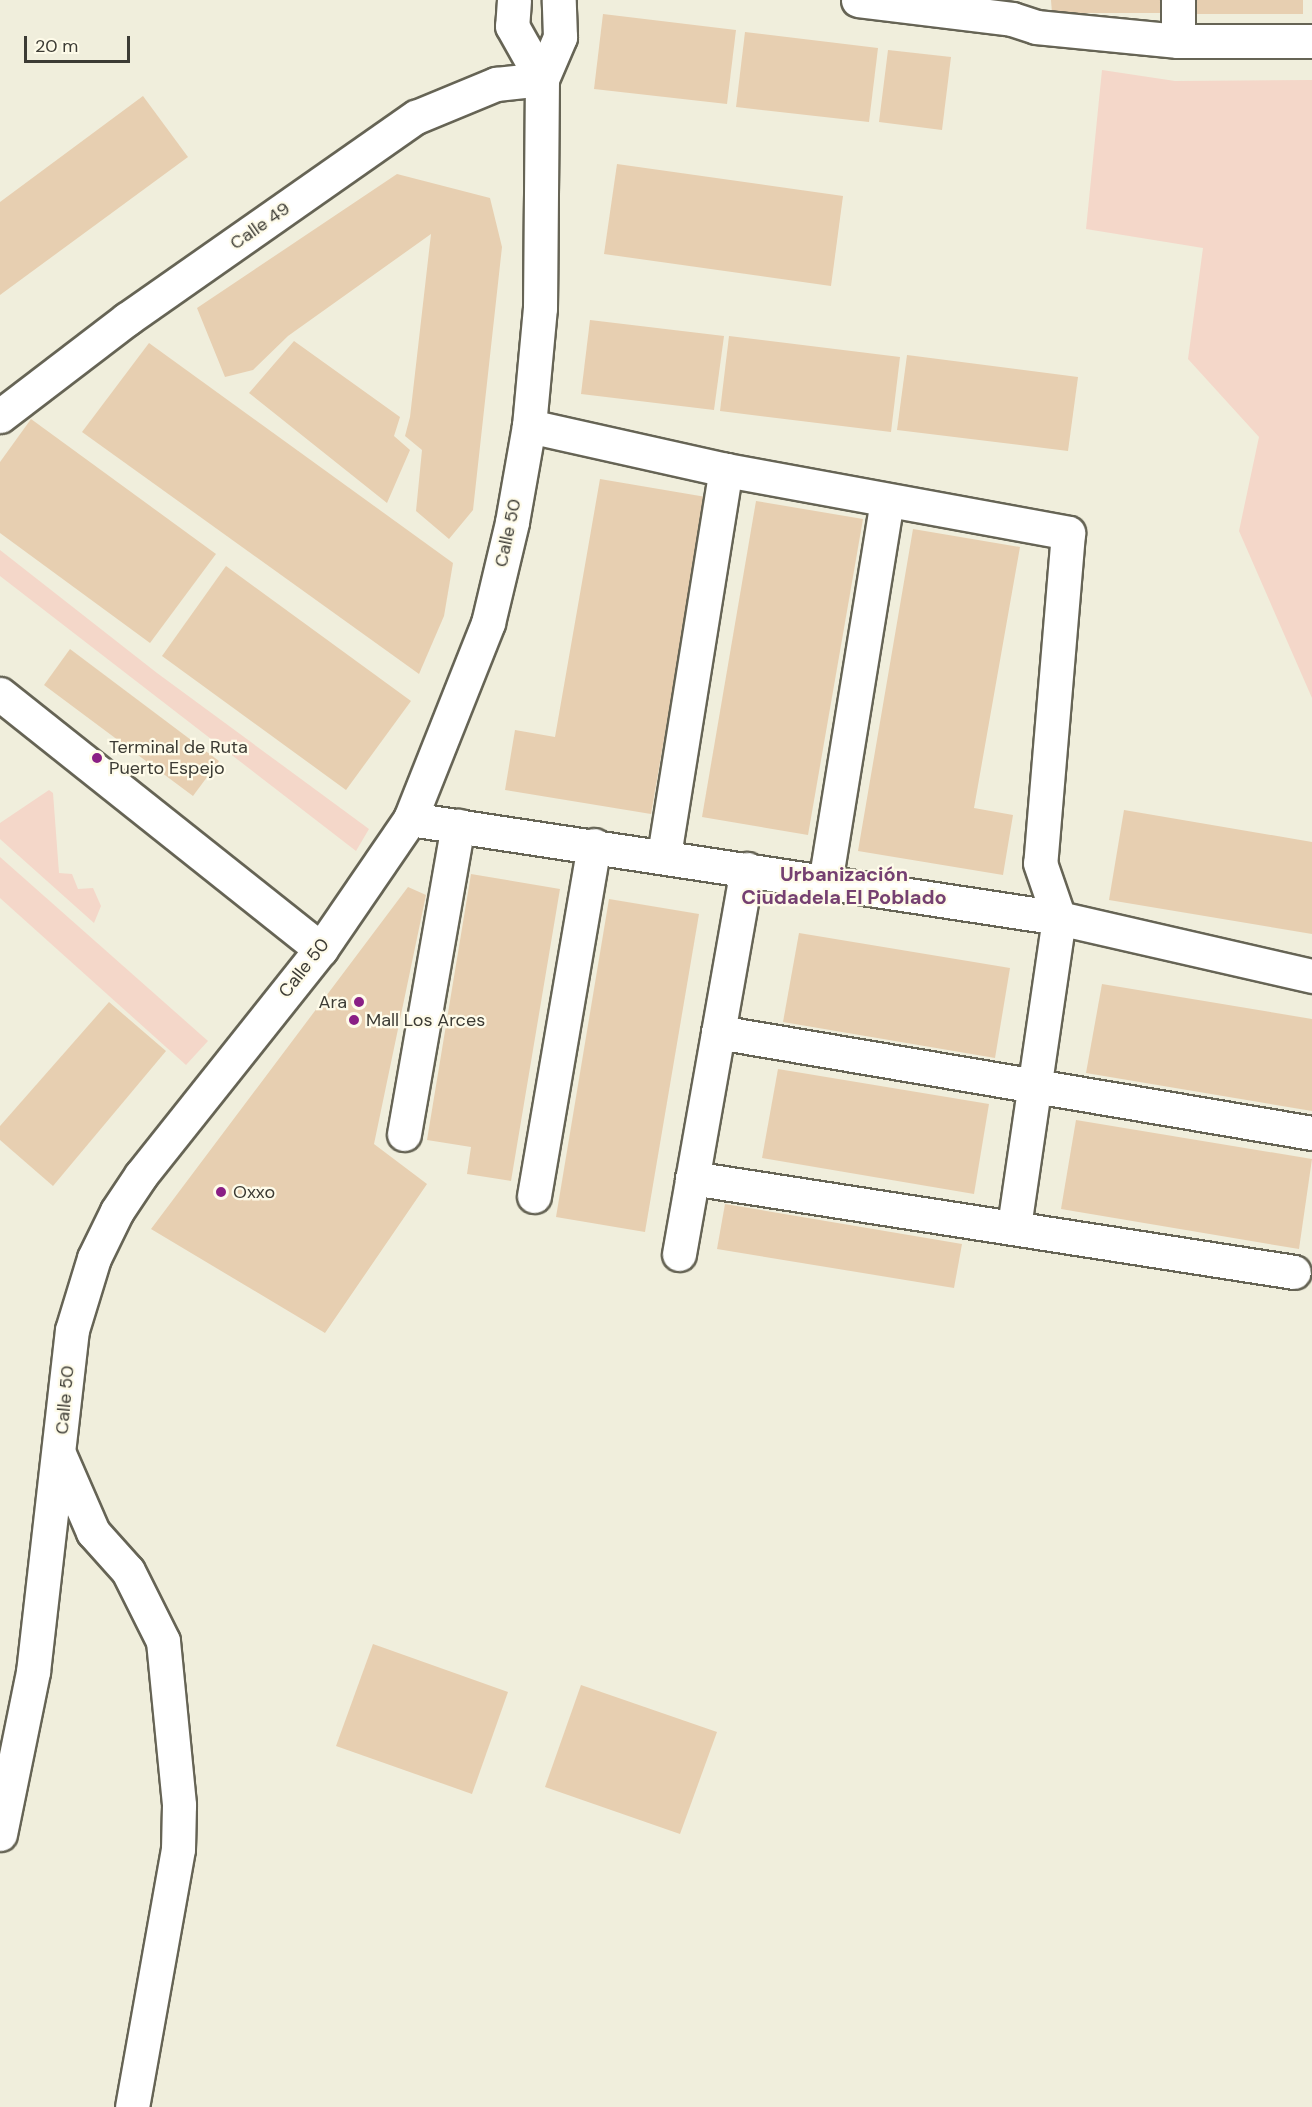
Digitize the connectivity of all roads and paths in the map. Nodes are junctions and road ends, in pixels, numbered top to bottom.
1 (514, 0) edge
2 (559, 0) edge
3 (858, 0) edge
4 (1178, 0) edge
5 (896, 2) edge
6 (1036, 14) edge
7 (1178, 41) junction
8 (1312, 41) edge
9 (542, 79) junction
10 (0, 416) edge
11 (529, 426) junction
12 (726, 470) junction
13 (887, 501) junction
14 (0, 694) edge
15 (410, 819) junction
16 (458, 825) junction
17 (594, 845) junction
18 (664, 855) junction
19 (747, 869) junction
20 (825, 883) junction
21 (1059, 918) junction
22 (321, 949) junction
23 (1312, 976) edge
24 (718, 1032) junction
25 (1036, 1087) junction
26 (1312, 1133) edge
27 (404, 1134) dead end
28 (692, 1178) junction
29 (534, 1196) dead end
30 (1014, 1225) junction
31 (679, 1254) dead end
32 (1294, 1272) dead end
33 (60, 1456) junction
34 (0, 1834) edge
35 (132, 2107) edge

1 - 9 street
2 - 9 street, Calle 50
3 - 5 street
4 - 7 street
5 - 6 street
6 - 7 street
7 - 8 street
9 - 10 street, Calle 49
9 - 11 street, Calle 50
11 - 12 street
11 - 15 street, Calle 50
12 - 13 street
12 - 18 street
13 - 20 street
13 - 21 street
14 - 22 street
15 - 16 street
15 - 22 street, Calle 50
16 - 17 street
16 - 27 street
17 - 18 street
17 - 29 street
18 - 19 street
19 - 20 street
19 - 24 street
20 - 21 street
21 - 23 street
21 - 25 street
22 - 33 street, Calle 50
24 - 25 street
24 - 28 street
25 - 26 street
25 - 30 street
28 - 30 street
28 - 31 street
30 - 32 street
33 - 34 street, Calle 50
33 - 35 street

